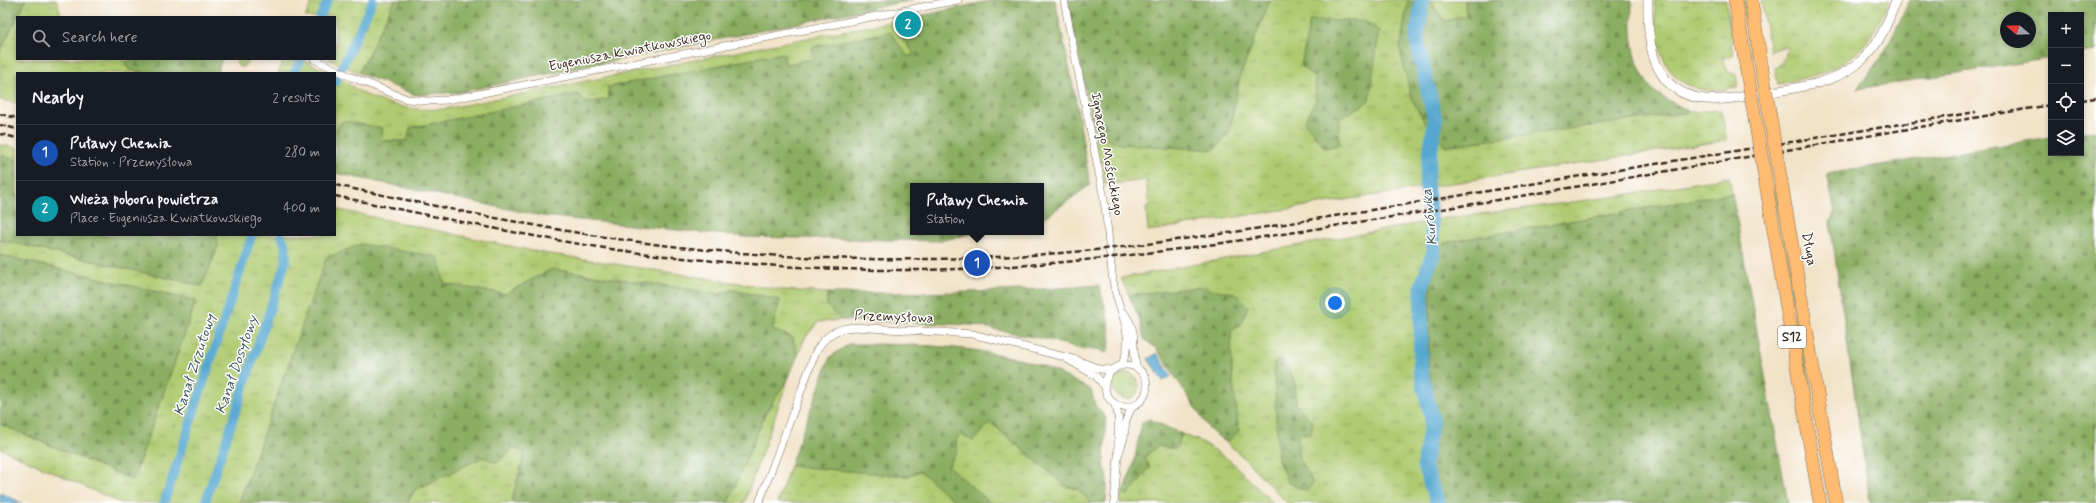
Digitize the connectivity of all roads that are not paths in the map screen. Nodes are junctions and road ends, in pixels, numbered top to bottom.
1 (958, 0) edge
2 (1064, 0) edge
3 (1648, 0) edge
4 (1735, 0) edge
5 (1751, 0) edge
6 (1896, 0) edge
7 (315, 60) edge
8 (1124, 313) junction
9 (1067, 358) junction
10 (1121, 366) junction
11 (1137, 368) junction
12 (1113, 370) junction
13 (1105, 387) junction
14 (1114, 403) junction
15 (1132, 406) junction
16 (1118, 456) junction
17 (1819, 497) edge
18 (759, 503) edge
19 (1114, 503) edge
20 (1836, 503) edge

1 - 7 street, Eugeniusza Kwiatkowskiego
2 - 8 street, Ignacego Mościckiego
3 - 6 street
4 - 17 highway, S12, bridge
5 - 20 highway, Długa / S12, bridge
8 - 10 street, Ignacego Mościckiego
8 - 11 street, Ignacego Mościckiego
9 - 12 street, Przemysłowa
9 - 13 street, Przemysłowa
9 - 18 street, Przemysłowa
10 - 11 street
10 - 12 street
11 - 15 street
12 - 13 street
13 - 14 street
14 - 15 street
14 - 16 street
15 - 16 street
16 - 19 street

